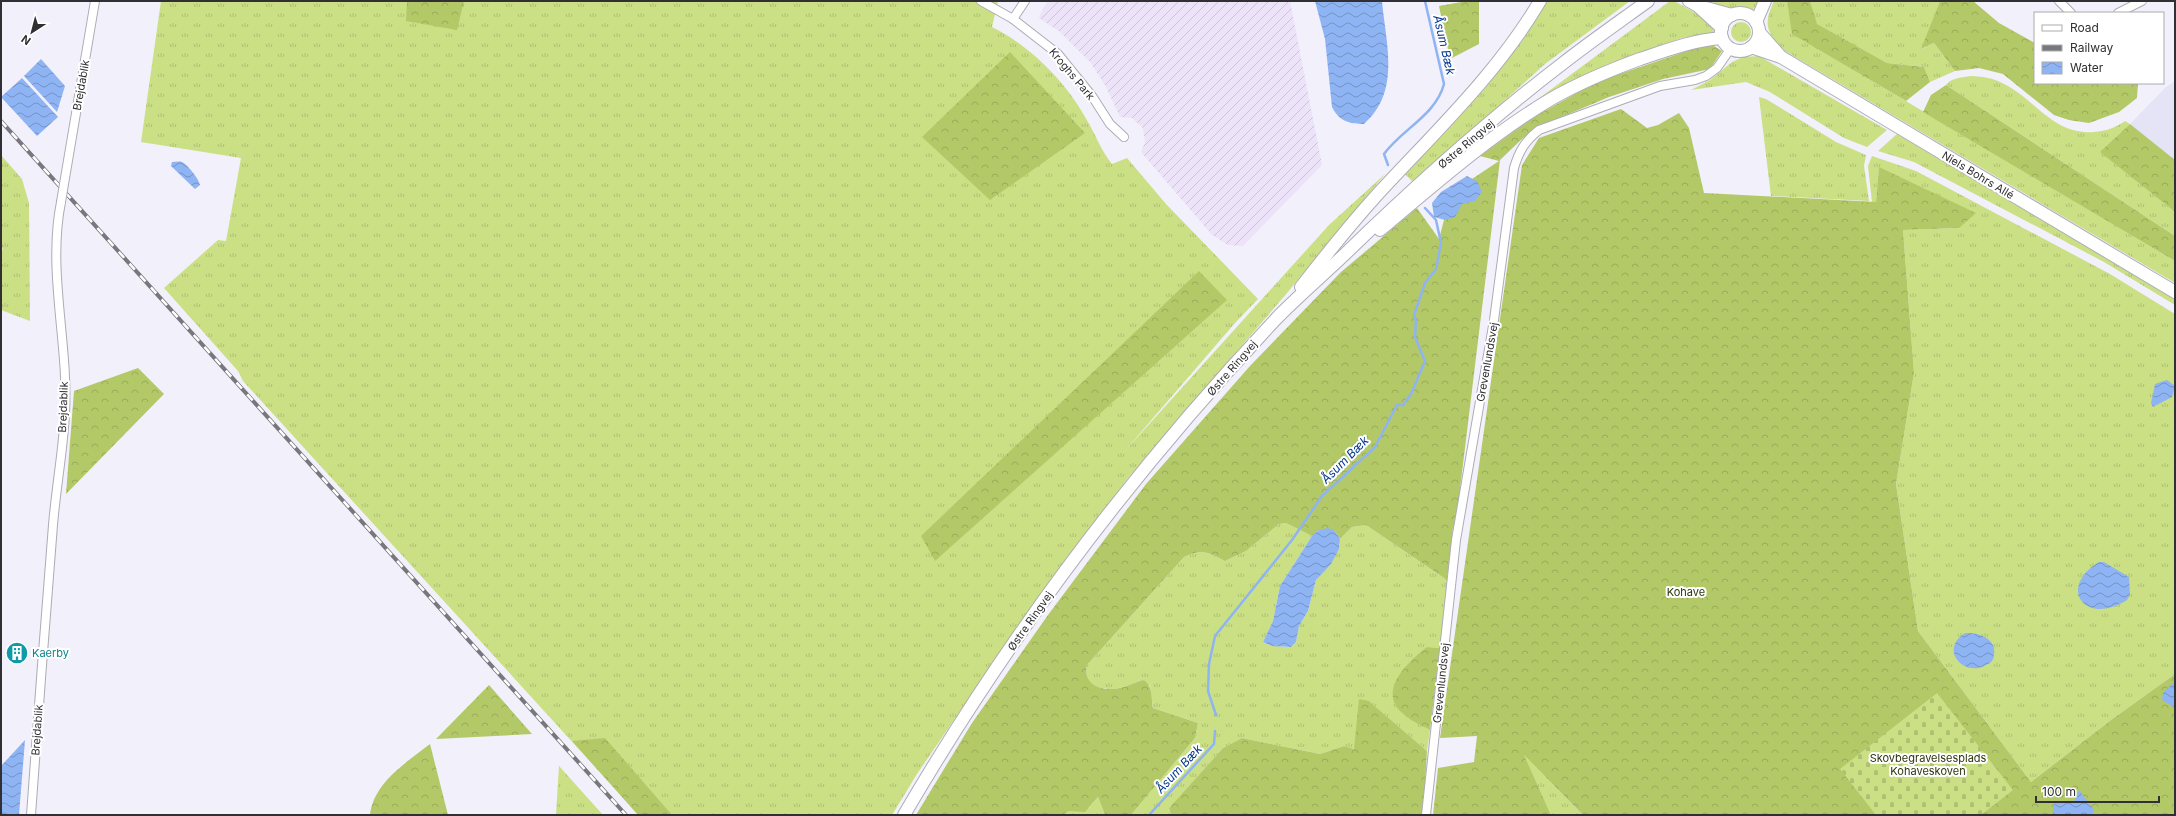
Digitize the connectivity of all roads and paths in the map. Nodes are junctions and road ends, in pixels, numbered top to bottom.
1 (95, 1) edge
2 (981, 1) edge
3 (1025, 1) edge
4 (1540, 1) edge
5 (1648, 1) edge
6 (1766, 1) edge
7 (2059, 1) edge
8 (2142, 1) edge
9 (1693, 3) edge
10 (2070, 12) edge
11 (2120, 12) edge
12 (1732, 15) junction
13 (1013, 19) junction
14 (1758, 27) junction
15 (1722, 33) junction
16 (1751, 47) junction
17 (1731, 48) junction
18 (1781, 57) junction
19 (1124, 137) dead end
20 (1338, 260) junction
21 (2175, 292) edge
22 (1276, 319) junction
23 (923, 783) junction
24 (31, 815) edge
25 (900, 815) edge
26 (904, 815) edge
27 (1426, 815) edge

1 - 24 street, Brejdablik, bridge
2 - 13 street, Kroghs Park
3 - 13 street
4 - 22 main road
5 - 20 main road, Østre Ringvej
6 - 14 main road
7 - 10 street
8 - 11 street
9 - 12 main road
9 - 15 main road
12 - 14 main road
12 - 15 main road
13 - 19 street, Kroghs Park
14 - 16 main road
14 - 18 main road, Niels Bohrs Allé
15 - 17 main road
15 - 20 main road
16 - 17 main road
16 - 18 main road, Niels Bohrs Allé
17 - 27 street, Grevenlundsvej
18 - 21 main road, Niels Bohrs Allé
20 - 22 main road, Østre Ringvej
22 - 23 main road, Østre Ringvej
23 - 25 main road
23 - 26 main road, Østre Ringvej

